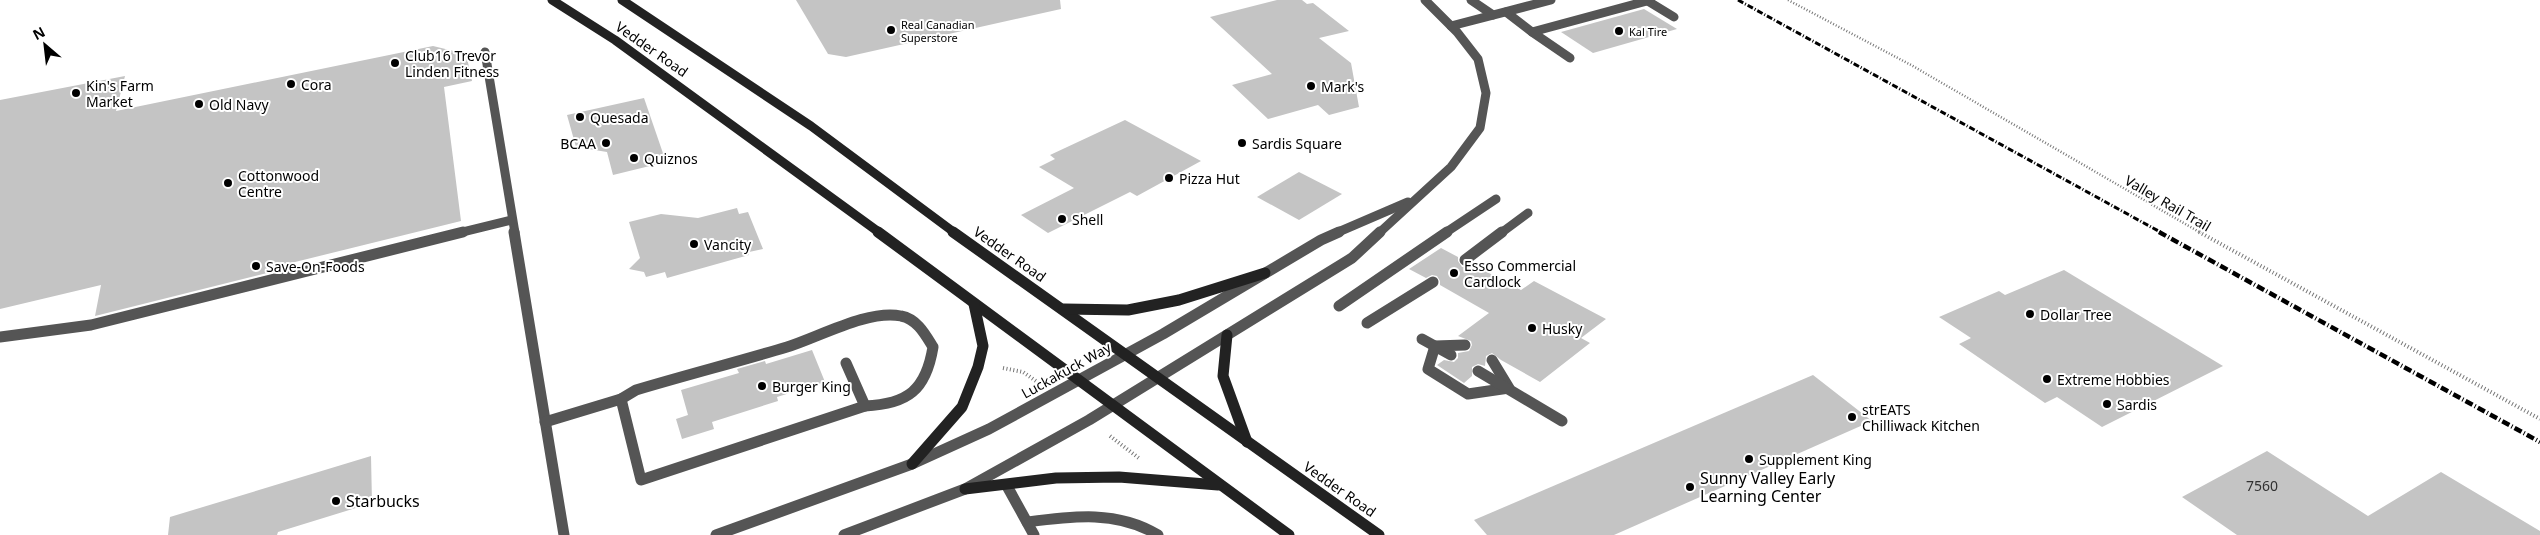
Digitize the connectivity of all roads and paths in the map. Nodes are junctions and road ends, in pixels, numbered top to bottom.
1 (552, 0) edge
2 (622, 0) edge
3 (1470, 0) edge
4 (1551, 0) edge
5 (1647, 0) edge
6 (1788, 0) edge
7 (1429, 1) edge
8 (1506, 12) junction
9 (1493, 15) junction
10 (1674, 17) dead end
11 (1451, 26) junction
12 (1532, 32) junction
13 (485, 52) dead end
14 (1570, 58) dead end
15 (1416, 199) junction
16 (1496, 199) dead end
17 (1528, 212) dead end
18 (512, 220) junction
19 (1465, 260) dead end
20 (1265, 273) junction
21 (1433, 282) dead end
22 (974, 304) junction
23 (1339, 306) dead end
24 (1063, 309) junction
25 (1367, 323) dead end
26 (1227, 335) junction
27 (0, 337) edge
28 (1422, 339) dead end
29 (1465, 345) dead end
30 (1435, 346) junction
31 (1126, 353) junction
32 (1450, 355) dead end
33 (1492, 360) dead end
34 (846, 363) dead end
35 (1003, 368) dead end
36 (1478, 371) dead end
37 (1157, 378) junction
38 (1080, 380) junction
39 (1037, 381) dead end
40 (1509, 388) junction
41 (621, 399) junction
42 (1113, 405) junction
43 (865, 406) junction
44 (2540, 419) edge
45 (1562, 421) dead end
46 (545, 422) junction
47 (1110, 436) dead end
48 (1247, 442) junction
49 (1145, 462) dead end
50 (912, 464) junction
51 (1218, 485) junction
52 (1007, 486) junction
53 (965, 489) junction
54 (1027, 522) junction
55 (564, 535) edge
56 (716, 535) edge
57 (844, 535) edge
58 (1034, 535) edge
59 (1158, 535) edge
60 (1289, 535) edge
61 (1379, 535) edge

1 - 22 main road, Vedder Road
2 - 24 main road, Vedder Road
3 - 9 street
4 - 8 street
5 - 10 street
5 - 12 street
6 - 44 path, Valley Rail Trail
7 - 11 street, Luckakuck Way
8 - 9 street
8 - 12 street
9 - 11 street
11 - 15 street, Luckakuck Way
12 - 14 street
13 - 18 street
15 - 20 street, Luckakuck Way
15 - 26 street, Luckakuck Way
16 - 23 street
17 - 19 street
18 - 27 street
18 - 46 street
20 - 24 main road
20 - 31 street, Luckakuck Way
21 - 25 street
22 - 38 main road, Vedder Road
22 - 50 main road
24 - 31 main road, Vedder Road
26 - 37 street, Luckakuck Way
26 - 48 main road
28 - 30 street
29 - 30 street
30 - 32 street
30 - 40 street
31 - 37 main road, Vedder Road
31 - 38 street, Luckakuck Way
33 - 40 street
34 - 43 street
35 - 39 path
36 - 40 street
37 - 42 street, Luckakuck Way
37 - 48 main road, Vedder Road
38 - 42 main road, Vedder Road
38 - 50 street, Luckakuck Way
40 - 45 street
41 - 43 street
41 - 43 street
41 - 46 street
42 - 51 main road, Vedder Road
42 - 53 street, Luckakuck Way
46 - 55 street
47 - 49 path
48 - 61 main road, Vedder Road
50 - 56 street, Luckakuck Way
51 - 52 main road
51 - 60 main road, Vedder Road
52 - 53 main road
52 - 54 street
53 - 57 street, Luckakuck Way
54 - 58 street
54 - 59 street

